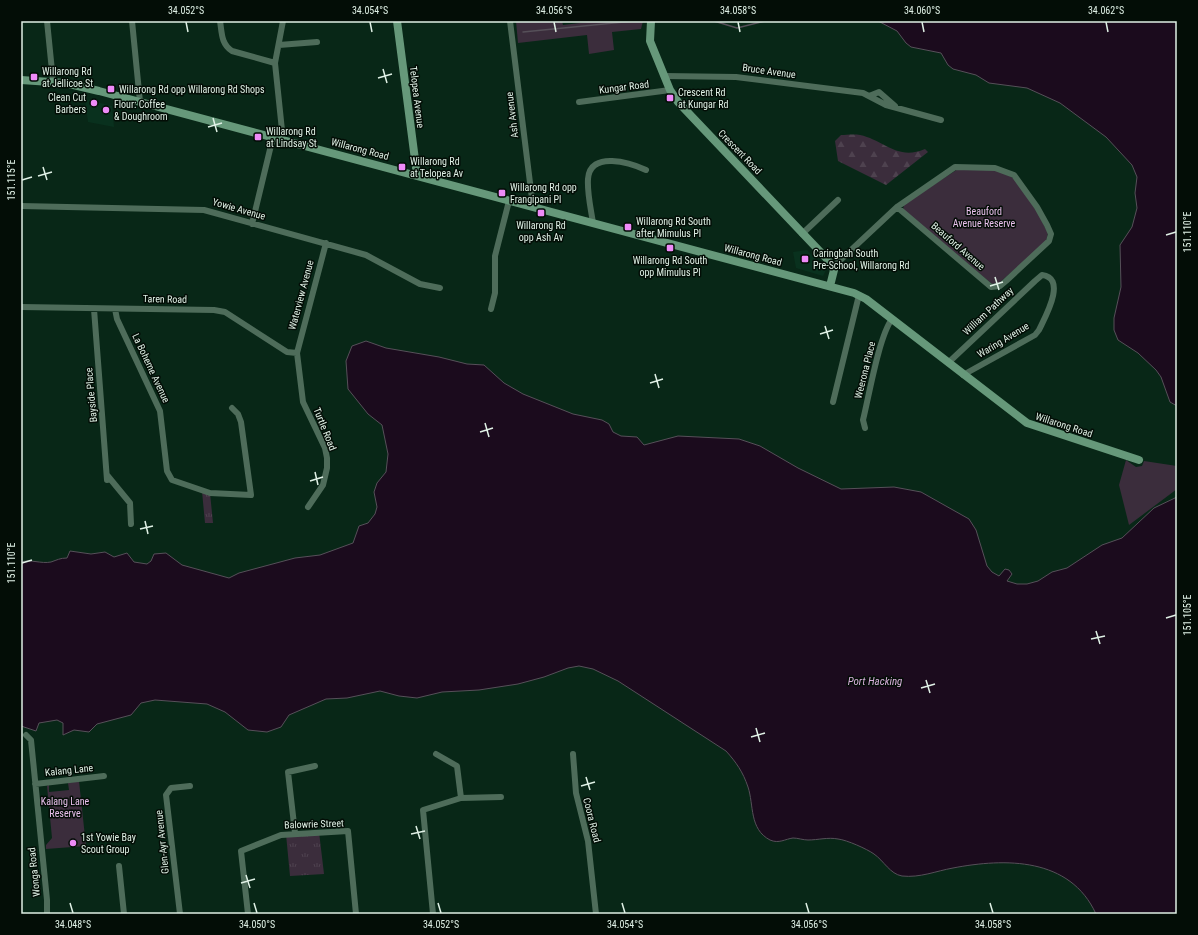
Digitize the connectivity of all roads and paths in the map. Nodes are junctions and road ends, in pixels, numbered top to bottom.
1 (46, 21) edge
2 (132, 21) edge
3 (220, 21) edge
4 (283, 21) edge
5 (397, 21) edge
6 (510, 21) edge
7 (651, 21) edge
8 (317, 42) dead end
9 (279, 45) junction
10 (275, 63) junction
11 (664, 76) junction
12 (21, 80) edge
13 (53, 81) junction
14 (670, 90) junction
15 (869, 96) junction
16 (140, 102) junction
17 (579, 102) dead end
18 (896, 107) junction
19 (941, 120) dead end
20 (273, 137) junction
21 (283, 140) junction
22 (646, 170) dead end
23 (417, 176) junction
24 (838, 200) dead end
25 (509, 201) junction
26 (21, 206) edge
27 (533, 207) junction
28 (897, 207) junction
29 (593, 223) junction
30 (252, 224) junction
31 (802, 234) junction
32 (326, 243) junction
33 (833, 267) junction
34 (1042, 275) joint
35 (830, 286) junction
36 (440, 288) dead end
37 (859, 295) junction
38 (21, 307) edge
39 (94, 309) junction
40 (115, 309) junction
41 (491, 309) dead end
42 (892, 319) junction
43 (297, 353) junction
44 (948, 363) junction
45 (963, 375) junction
46 (833, 402) dead end
47 (232, 408) dead end
48 (865, 428) dead end
49 (1139, 460) dead end
50 (308, 507) dead end
51 (131, 524) dead end
52 (26, 735) dead end
53 (436, 754) dead end
54 (573, 754) dead end
55 (315, 766) dead end
56 (104, 776) dead end
57 (35, 784) junction
58 (190, 786) dead end
59 (461, 798) junction
60 (501, 798) dead end
61 (295, 833) junction
62 (119, 866) dead end
63 (47, 914) edge
64 (124, 914) edge
65 (180, 914) edge
66 (248, 914) edge
67 (356, 914) edge
68 (433, 914) edge
69 (596, 914) edge

1 - 13 street
2 - 16 street
3 - 10 street
4 - 9 street
5 - 23 street, Telopea Avenue
6 - 27 street, Ash Avenue
7 - 11 street, Crescent Road
8 - 9 street
9 - 10 street
10 - 21 street
11 - 14 street, Crescent Road
11 - 15 street, Bruce Avenue
12 - 13 street, Willarong Road
13 - 16 street, Willarong Road
14 - 17 street, Kungar Road
14 - 31 street, Crescent Road
15 - 18 street, Bruce Avenue
15 - 18 street, Bruce Avenue
16 - 20 street, Willarong Road
18 - 19 street, Bruce Avenue
20 - 21 street, Willarong Road
20 - 30 street
21 - 23 street, Willarong Road
22 - 29 street
23 - 25 street, Willarong Road
24 - 31 street
25 - 27 street, Willarong Road
25 - 41 street
26 - 30 street, Yowie Avenue
27 - 29 street, Willarong Road
28 - 28 street, Beauford Avenue
28 - 33 street, Beauford Avenue
29 - 35 street, Willarong Road
30 - 32 street, Yowie Avenue
31 - 33 street, Crescent Road
32 - 36 street, Yowie Avenue
32 - 43 street, Waterview Avenue
33 - 35 street
34 - 44 street, William Pathway
34 - 45 street, Waring Avenue
35 - 37 street, Willarong Road
37 - 42 street, Willarong Road
37 - 46 street
38 - 39 street, Taren Road
39 - 40 street, Taren Road
39 - 51 street, Bayside Place
40 - 43 street, Taren Road
40 - 47 street, La Boheme Avenue
42 - 44 street, Willarong Road
42 - 48 street, Weerona Place
43 - 50 street, Turtle Road
44 - 45 street, Willarong Road
45 - 49 street, Willarong Road
52 - 57 street, Wonga Road
53 - 59 street
54 - 69 street, Coora Road
55 - 61 street
56 - 57 street, Kalang Lane
57 - 63 street, Wonga Road
58 - 65 street, Glen-Ayr Avenue
59 - 60 street
59 - 68 street
61 - 66 street, Balowrie Street
61 - 67 street, Balowrie Street
62 - 64 street

